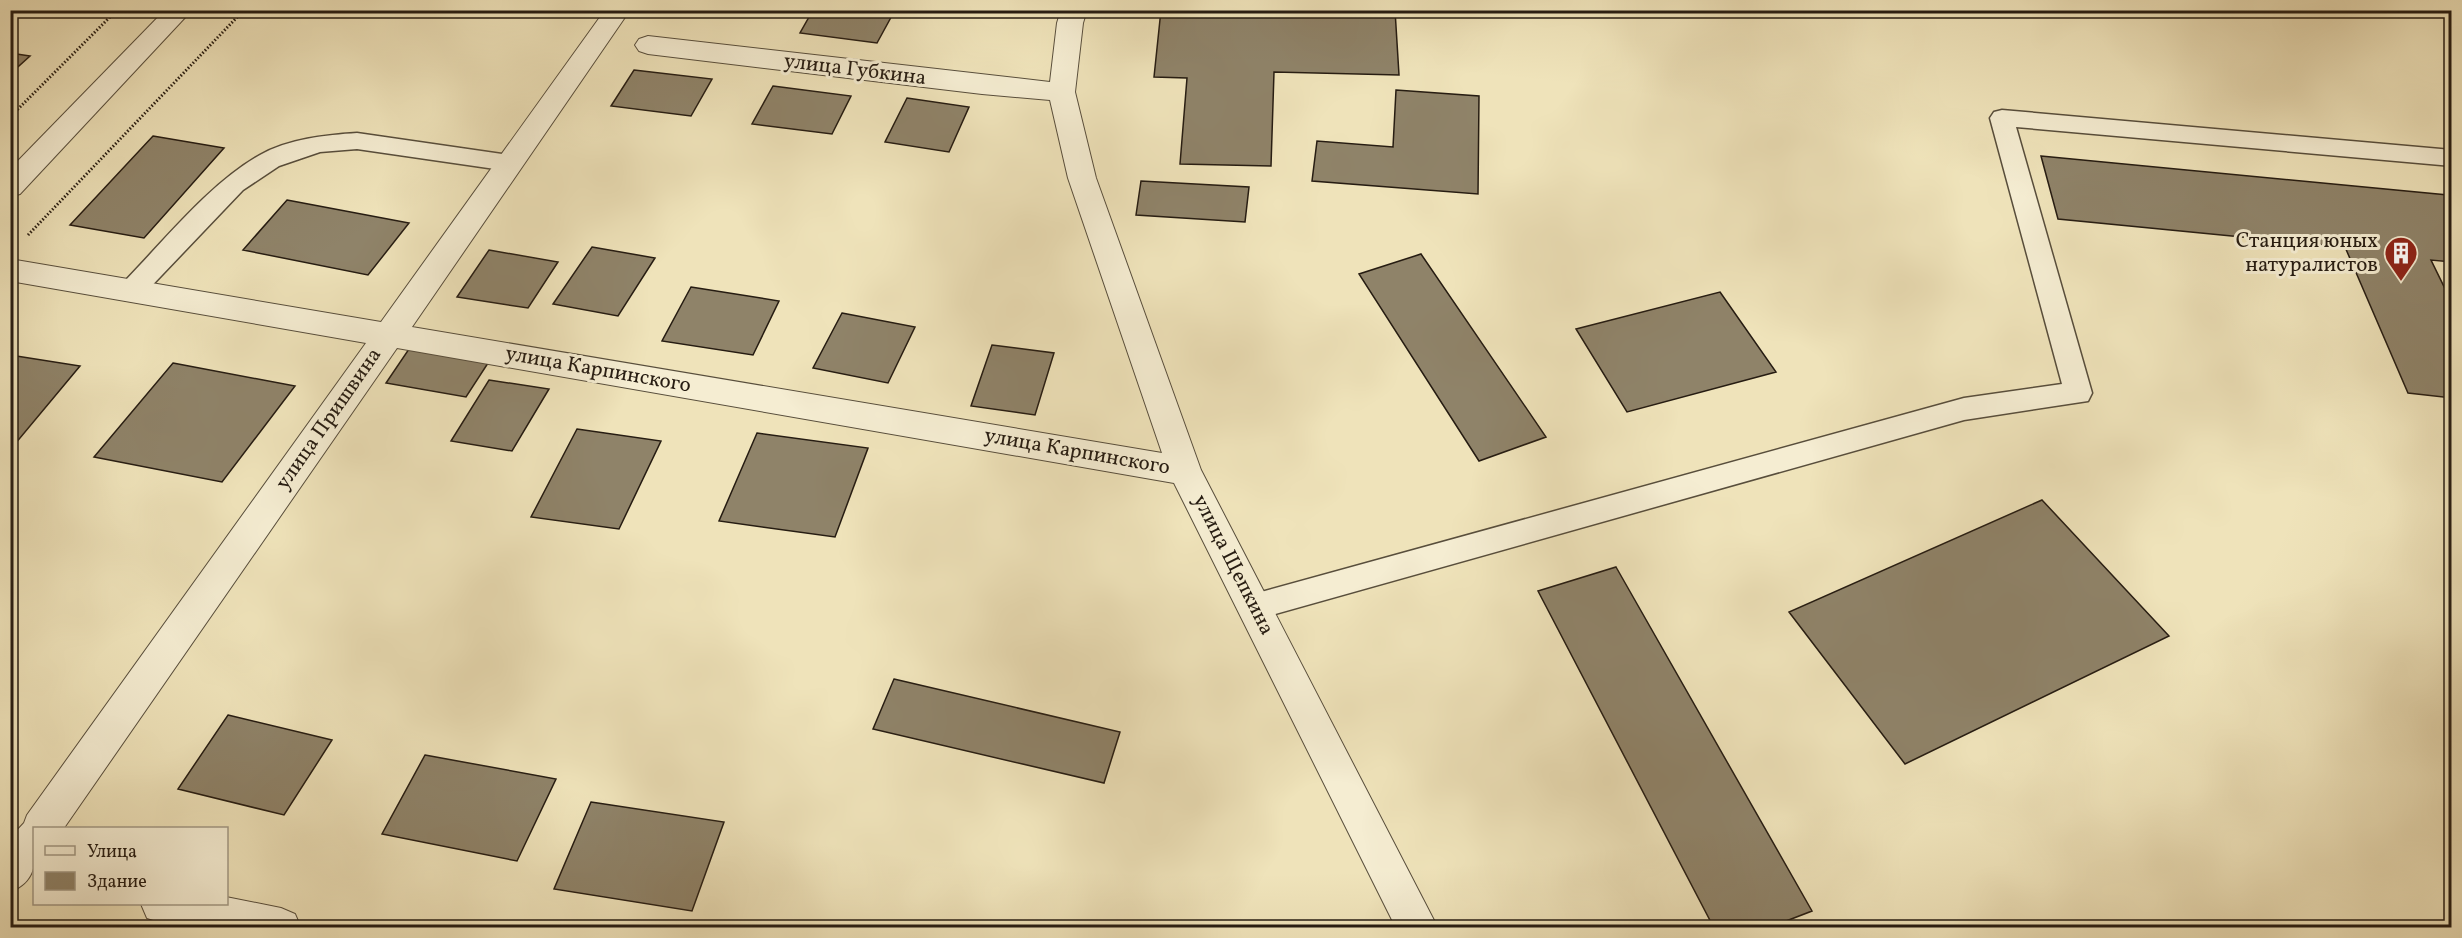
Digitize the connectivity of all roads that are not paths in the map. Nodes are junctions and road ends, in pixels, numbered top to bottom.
1 (180, 10) edge
2 (618, 10) edge
3 (1074, 10) edge
4 (648, 45) dead end
5 (1062, 92) junction
6 (2451, 158) edge
7 (509, 163) junction
8 (10, 187) edge
9 (10, 270) edge
10 (132, 290) junction
11 (388, 334) junction
12 (1185, 471) junction
13 (1254, 607) junction
14 (42, 827) edge
15 (33, 839) edge
16 (10, 873) edge
17 (33, 878) edge
18 (171, 905) edge
19 (281, 927) edge
20 (1418, 927) edge

1 - 8 street
2 - 7 street, улица Пришвина
3 - 5 street, улица Щепкина
4 - 5 street, улица Губкина
5 - 12 street, улица Щепкина
6 - 13 lane
7 - 10 lane
7 - 11 street, улица Пришвина
9 - 10 street, улица Карпинского
10 - 11 street, улица Карпинского
11 - 12 street, улица Карпинского
11 - 14 street, улица Пришвина
12 - 13 street, улица Щепкина
13 - 20 street, улица Щепкина
15 - 16 street
16 - 17 street
18 - 19 street

